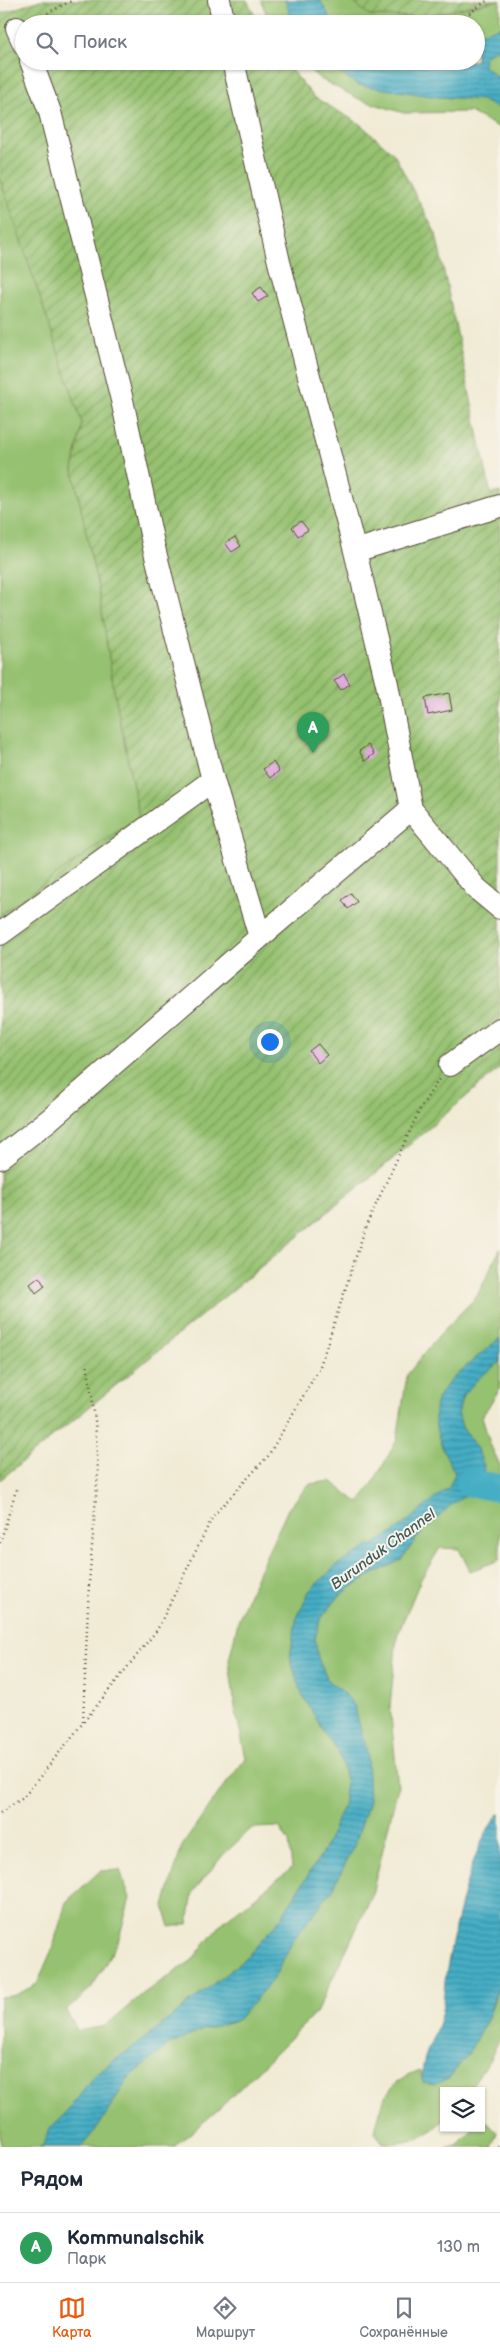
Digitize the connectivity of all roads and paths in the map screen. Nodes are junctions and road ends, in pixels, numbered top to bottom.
1 (73, 0) edge
2 (219, 0) edge
3 (488, 0) edge
4 (50, 15) edge
5 (222, 15) edge
6 (467, 15) edge
7 (34, 70) edge
8 (235, 70) edge
9 (500, 506) edge
10 (355, 550) junction
11 (213, 780) junction
12 (411, 809) junction
13 (500, 908) edge
14 (0, 934) edge
15 (260, 937) junction
16 (500, 1029) edge
17 (450, 1065) joint
18 (0, 1158) edge
19 (87, 1363) dead end
20 (17, 1487) dead end
21 (0, 1543) edge
22 (83, 1722) junction
23 (0, 1813) edge

1 - 4 path
2 - 5 street
3 - 6 path
7 - 11 street
8 - 10 street
9 - 10 street
10 - 12 street
11 - 14 street
11 - 15 street
12 - 13 street
12 - 15 street
15 - 18 street
16 - 17 street
17 - 22 path
19 - 22 path
20 - 21 path
22 - 23 path

